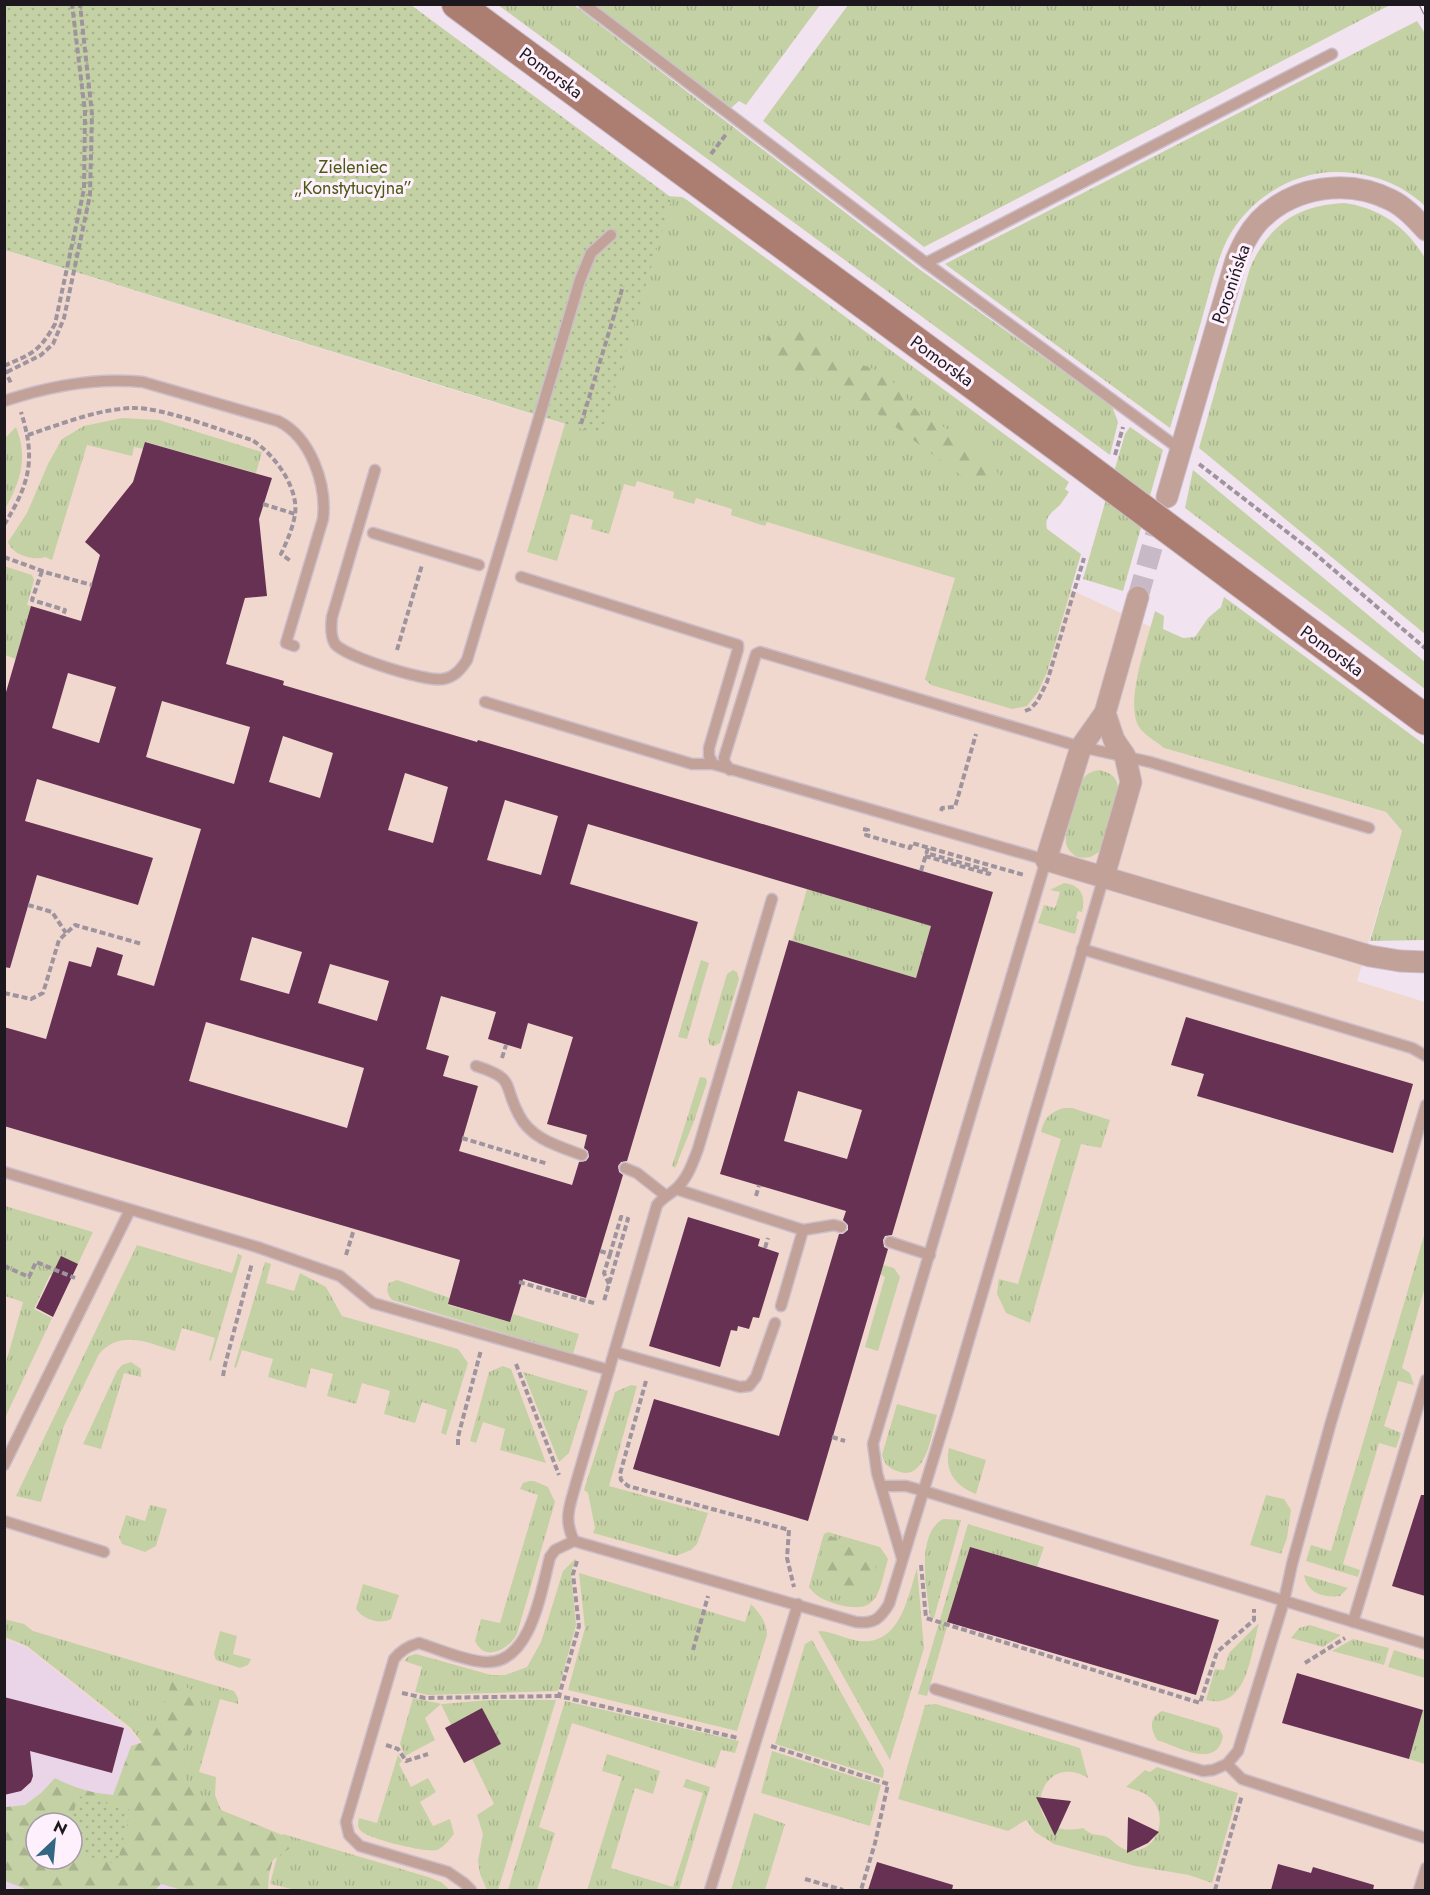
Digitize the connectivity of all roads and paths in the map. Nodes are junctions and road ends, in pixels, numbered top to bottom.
1 (72, 4) edge
2 (80, 4) edge
3 (457, 4) edge
4 (584, 4) edge
5 (1332, 54) dead end
6 (741, 124) junction
7 (711, 154) dead end
8 (1425, 230) edge
9 (611, 235) dead end
10 (926, 263) junction
11 (623, 286) dead end
12 (5, 369) edge
13 (16, 397) junction
14 (4, 401) edge
15 (1129, 410) junction
16 (581, 424) dead end
17 (28, 435) junction
18 (1182, 450) junction
19 (1114, 457) dead end
20 (375, 470) dead end
21 (1167, 497) tunnel mouth
22 (263, 504) dead end
23 (295, 514) junction
24 (4, 525) edge
25 (377, 535) dead end
26 (427, 549) junction
27 (4, 557) edge
28 (1084, 558) dead end
29 (479, 565) dead end
30 (42, 571) junction
31 (289, 572) dead end
32 (521, 577) dead end
33 (92, 585) dead end
34 (1138, 597) tunnel mouth
35 (63, 615) dead end
36 (294, 646) dead end
37 (1425, 649) edge
38 (397, 650) dead end
39 (484, 702) dead end
40 (1105, 712) junction
41 (1020, 713) dead end
42 (984, 718) junction
43 (1425, 720) edge
44 (1081, 747) junction
45 (1125, 756) junction
46 (713, 764) junction
47 (730, 770) junction
48 (936, 828) junction
49 (1369, 828) dead end
50 (926, 855) junction
51 (1046, 860) junction
52 (921, 871) dead end
53 (1104, 876) junction
54 (772, 899) dead end
55 (28, 905) dead end
56 (66, 933) junction
57 (142, 944) dead end
58 (1082, 949) junction
59 (1425, 962) edge
60 (4, 993) edge
61 (506, 1045) dead end
62 (503, 1053) dead end
63 (1425, 1056) edge
64 (476, 1066) dead end
65 (1425, 1105) edge
66 (462, 1138) dead end
67 (582, 1155) dead end
68 (554, 1165) dead end
69 (625, 1168) dead end
70 (4, 1172) edge
71 (759, 1185) dead end
72 (676, 1189) junction
73 (664, 1195) junction
74 (755, 1198) dead end
75 (130, 1210) junction
76 (841, 1227) dead end
77 (354, 1229) dead end
78 (803, 1230) junction
79 (768, 1237) dead end
80 (890, 1242) dead end
81 (257, 1247) junction
82 (765, 1248) dead end
83 (600, 1251) dead end
84 (610, 1254) junction
85 (346, 1255) dead end
86 (930, 1255) junction
87 (4, 1266) edge
88 (75, 1278) dead end
89 (519, 1282) dead end
90 (609, 1284) junction
91 (604, 1301) dead end
92 (597, 1304) dead end
93 (781, 1306) dead end
94 (776, 1323) dead end
95 (485, 1335) junction
96 (615, 1352) junction
97 (516, 1364) dead end
98 (609, 1370) junction
99 (223, 1376) dead end
100 (1425, 1380) edge
101 (646, 1381) dead end
102 (832, 1437) dead end
103 (845, 1441) dead end
104 (458, 1445) dead end
105 (4, 1465) edge
106 (559, 1475) dead end
107 (881, 1486) junction
108 (924, 1491) junction
109 (4, 1521) edge
110 (910, 1533) junction
111 (579, 1542) junction
112 (104, 1552) dead end
113 (902, 1559) junction
114 (1284, 1601) junction
115 (798, 1604) junction
116 (1253, 1605) dead end
117 (704, 1610) dead end
118 (1353, 1622) junction
119 (1425, 1644) edge
120 (693, 1650) dead end
121 (1305, 1663) dead end
122 (385, 1688) junction
123 (935, 1689) dead end
124 (560, 1696) junction
125 (370, 1741) junction
126 (755, 1742) junction
127 (428, 1754) dead end
128 (1227, 1764) junction
129 (1246, 1780) junction
130 (1425, 1838) edge
131 (1425, 1868) edge
132 (805, 1879) dead end
133 (471, 1890) edge
134 (710, 1890) edge
135 (843, 1890) edge
136 (861, 1890) edge
137 (1215, 1890) edge
138 (1419, 1890) edge

1 - 12 path
2 - 12 path
3 - 43 street, Pomorska, bridge
4 - 6 lane
5 - 10 lane
6 - 7 path
6 - 10 lane
8 - 18 street, Poronińska
9 - 20 lane
10 - 15 lane
11 - 16 path
12 - 13 path
13 - 14 lane
13 - 17 path
13 - 36 lane
15 - 18 lane
15 - 19 path
17 - 23 path
17 - 24 path
18 - 21 street, Poronińska
18 - 37 path
22 - 23 path
23 - 31 path
25 - 26 lane
26 - 29 lane
26 - 38 path
27 - 30 path
28 - 41 path
30 - 33 path
30 - 35 path
32 - 46 lane
34 - 40 street
39 - 46 lane
40 - 44 street
40 - 45 street
42 - 44 lane
42 - 47 lane
42 - 48 path
44 - 45 lane
44 - 51 street
45 - 49 lane
45 - 53 street
46 - 47 lane
47 - 48 lane
48 - 50 path
48 - 51 lane
50 - 50 path
50 - 52 path
51 - 53 street
51 - 86 lane
53 - 58 lane
53 - 59 street
54 - 72 lane
55 - 56 path
56 - 57 path
56 - 60 path
58 - 63 lane
58 - 108 lane
61 - 62 path
64 - 67 lane
65 - 114 lane
66 - 68 path
69 - 73 lane
70 - 75 lane
71 - 74 path
72 - 73 lane
72 - 78 lane
73 - 96 lane
75 - 81 lane
75 - 105 lane
76 - 78 lane
77 - 85 path
78 - 93 lane
79 - 82 path
80 - 86 lane
81 - 95 lane
81 - 99 path
83 - 84 path
84 - 90 path
84 - 90 path
86 - 107 lane
87 - 88 path
89 - 92 path
90 - 91 path
94 - 96 lane
95 - 98 lane
95 - 104 path
96 - 98 lane
97 - 106 path
98 - 111 lane
100 - 118 lane
101 - 115 path
102 - 103 path
107 - 108 lane
107 - 113 lane
108 - 110 lane
108 - 114 lane
109 - 112 lane
110 - 113 lane
110 - 116 path
111 - 115 lane
111 - 122 lane
111 - 124 path
113 - 115 lane
114 - 118 lane
114 - 128 lane
115 - 126 lane
117 - 120 path
118 - 119 lane
118 - 121 path
122 - 124 path
122 - 125 lane
123 - 128 lane
124 - 126 path
125 - 127 path
125 - 133 lane
126 - 134 lane
126 - 136 path
128 - 129 lane
129 - 130 lane
129 - 137 path
131 - 138 lane
132 - 135 path

